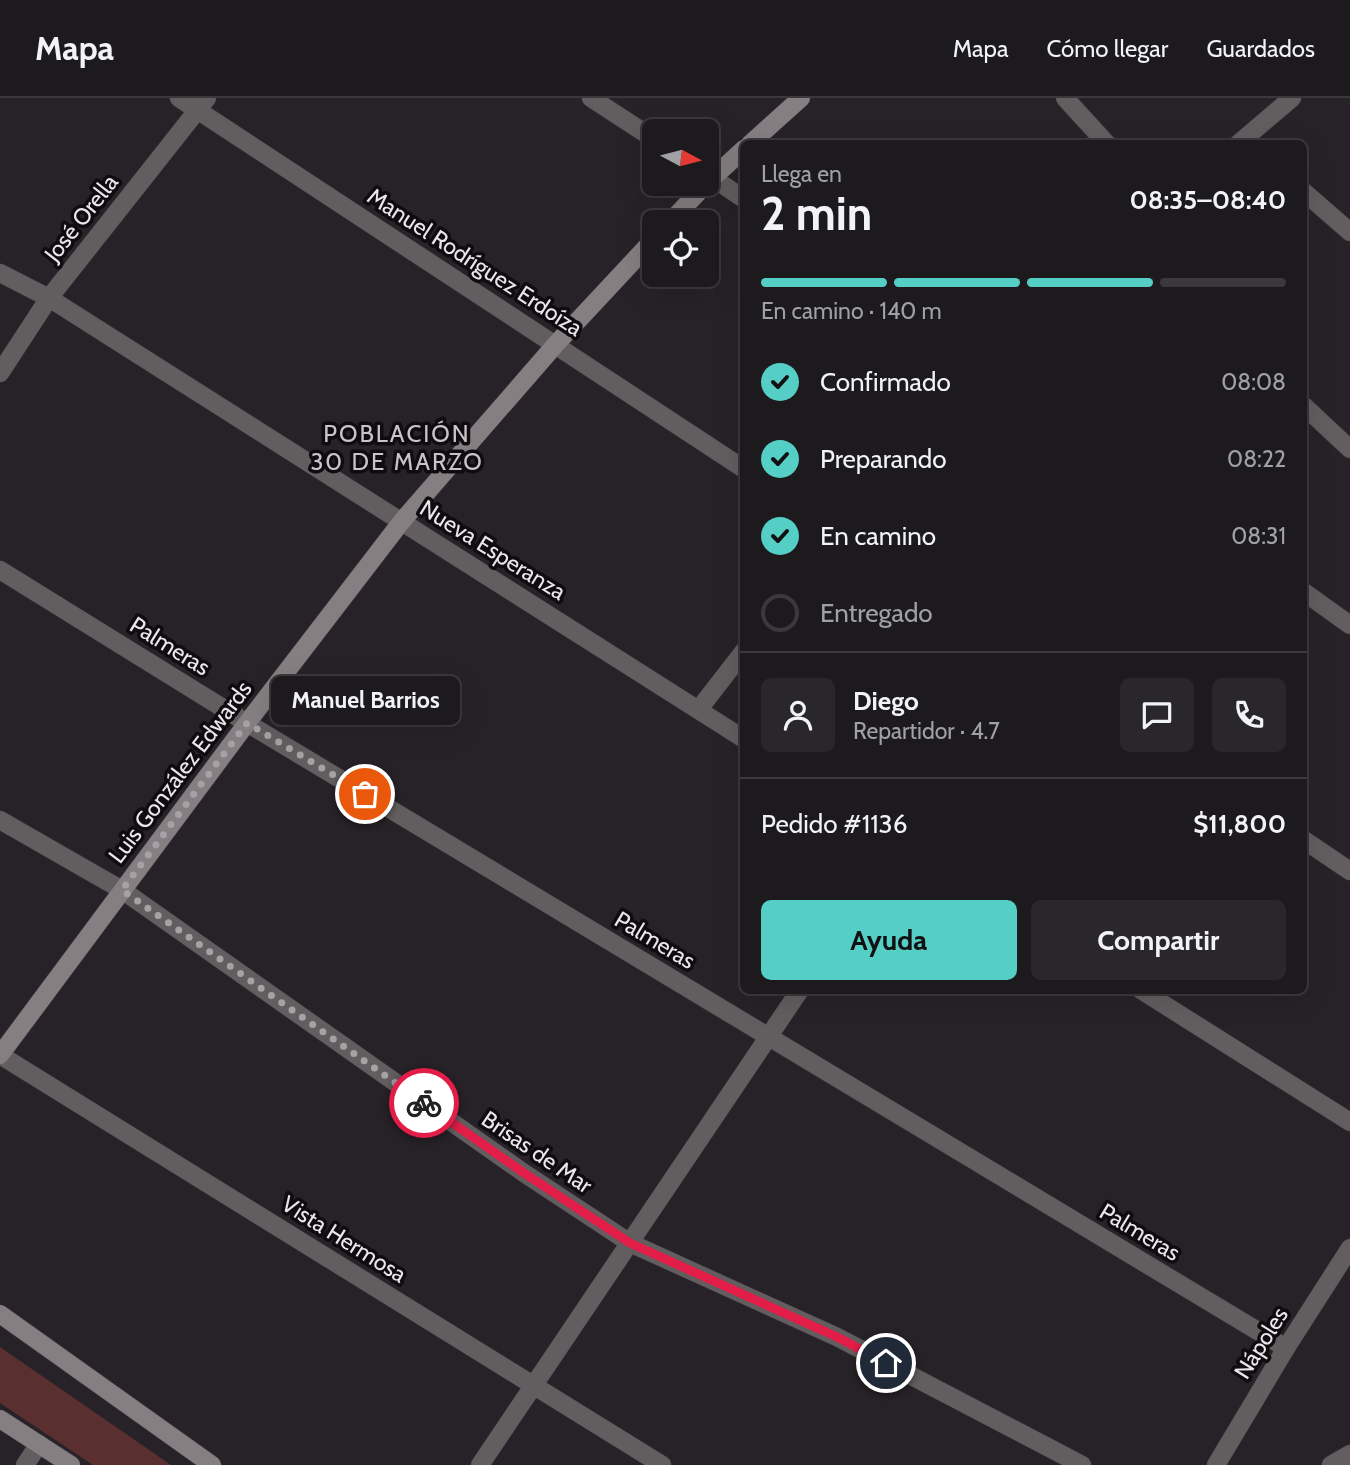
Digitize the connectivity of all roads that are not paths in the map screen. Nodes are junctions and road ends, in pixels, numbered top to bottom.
1 (178, 98) edge
2 (591, 98) edge
3 (801, 98) edge
4 (1065, 98) edge
5 (1292, 98) edge
6 (202, 104) edge
7 (642, 131) edge
8 (754, 140) edge
9 (1103, 140) edge
10 (1245, 140) edge
11 (740, 152) edge
12 (719, 170) edge
13 (719, 185) edge
14 (1307, 195) edge
15 (693, 196) edge
16 (740, 197) edge
17 (681, 210) edge
18 (1350, 232) edge
19 (642, 252) edge
20 (0, 273) edge
21 (49, 298) junction
22 (556, 344) junction
23 (0, 373) edge
24 (1307, 409) edge
25 (1350, 449) edge
26 (740, 466) edge
27 (402, 521) junction
28 (0, 570) edge
29 (1307, 594) edge
30 (1350, 625) edge
31 (740, 656) edge
32 (699, 709) junction
33 (247, 723) junction
34 (740, 735) edge
35 (0, 820) edge
36 (1307, 843) edge
37 (1350, 871) edge
38 (122, 890) junction
39 (797, 994) edge
40 (1147, 994) edge
41 (769, 1037) junction
42 (0, 1055) edge
43 (1350, 1122) edge
44 (630, 1243) junction
45 (1350, 1248) edge
46 (0, 1314) edge
47 (1286, 1349) junction
48 (534, 1385) junction
49 (0, 1419) edge
50 (39, 1444) junction
51 (1350, 1454) edge
52 (25, 1465) edge
53 (71, 1465) edge
54 (212, 1465) edge
55 (480, 1465) edge
56 (662, 1465) edge
57 (1082, 1465) edge
58 (1216, 1465) edge
59 (1331, 1465) edge

1 - 6 street, Manuel Rodríguez Erdoíza
2 - 7 street
3 - 8 street
4 - 9 street
5 - 10 street
6 - 21 street, José Orella
6 - 22 street, Manuel Rodríguez Erdoíza
11 - 12 street
13 - 16 street
14 - 18 street
15 - 17 street
19 - 22 street, Luis González Edwards
20 - 21 street, Nueva Esperanza
21 - 23 street, José Orella
21 - 27 street, Nueva Esperanza
22 - 26 street, Manuel Rodríguez Erdoíza
22 - 27 street, Luis González Edwards
24 - 25 street
27 - 32 street, Nueva Esperanza
27 - 33 street, Luis González Edwards
28 - 33 street, Palmeras
29 - 30 street
31 - 32 street
32 - 34 street, Nueva Esperanza
33 - 38 street, Luis González Edwards
33 - 41 street, Palmeras
35 - 38 street, Brisas de Mar
36 - 37 street
38 - 42 street, Luis González Edwards
38 - 44 street, Brisas de Mar
39 - 41 street
40 - 43 street
41 - 44 street
41 - 47 street, Palmeras
42 - 48 street, Vista Hermosa
44 - 48 street
44 - 57 street, Brisas de Mar
45 - 47 street, Nápoles
46 - 54 street
47 - 58 street, Nápoles
48 - 55 street
48 - 56 street, Vista Hermosa
49 - 50 street
50 - 52 street
50 - 53 street
51 - 59 street

